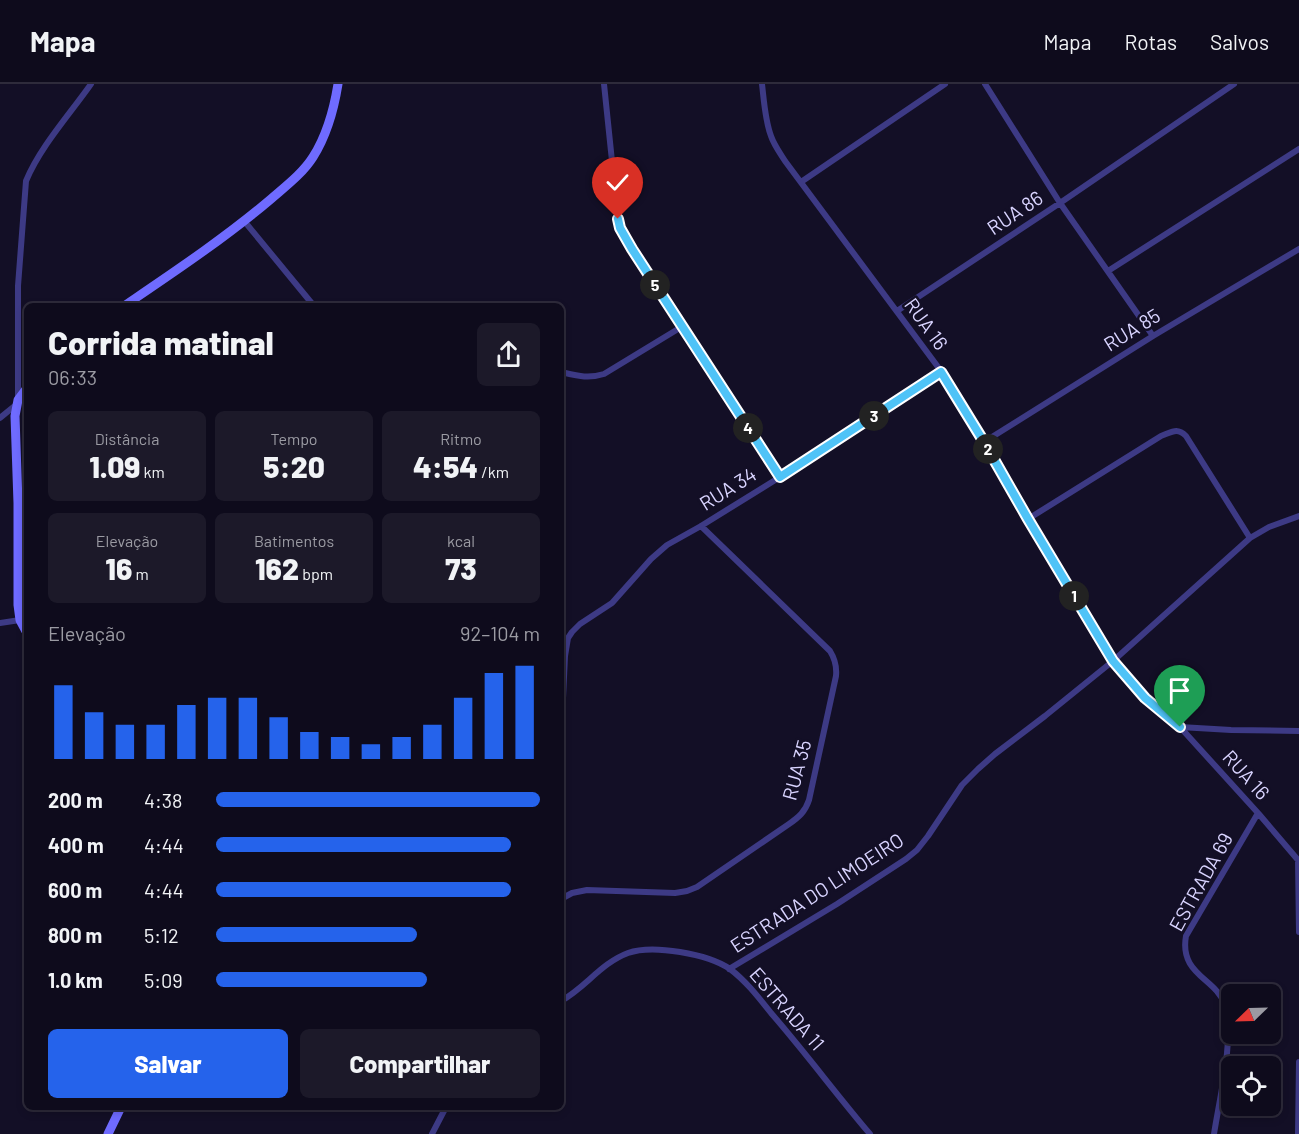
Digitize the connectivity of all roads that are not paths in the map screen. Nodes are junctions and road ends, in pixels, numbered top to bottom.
1 (91, 84) edge
2 (338, 84) edge
3 (604, 84) edge
4 (762, 84) edge
5 (945, 84) edge
6 (985, 84) edge
7 (1234, 84) edge
8 (1299, 149) edge
9 (801, 182) junction
10 (1060, 203) junction
11 (245, 222) junction
12 (1299, 249) edge
13 (1108, 272) junction
14 (128, 303) edge
15 (312, 303) edge
16 (897, 311) junction
17 (682, 326) junction
18 (1153, 336) junction
19 (941, 372) junction
20 (564, 373) edge
21 (24, 392) edge
22 (17, 402) junction
23 (0, 418) edge
24 (984, 442) junction
25 (780, 477) junction
26 (1299, 516) edge
27 (1028, 519) junction
28 (701, 526) junction
29 (1250, 538) junction
30 (20, 620) junction
31 (0, 623) edge
32 (24, 627) edge
33 (1113, 661) junction
34 (564, 677) edge
35 (1180, 727) junction
36 (1299, 731) edge
37 (1258, 813) junction
38 (1298, 860) edge
39 (564, 897) edge
40 (1299, 932) edge
41 (729, 969) junction
42 (564, 999) edge
43 (1299, 1062) edge
44 (120, 1110) edge
45 (444, 1110) edge
46 (108, 1134) edge
47 (432, 1134) edge
48 (870, 1134) edge
49 (1214, 1134) edge
50 (1298, 1134) edge

1 - 22 street
2 - 11 main road
3 - 17 street
4 - 9 street, RUA 16
5 - 9 street
6 - 10 street
7 - 10 street, RUA 86
8 - 13 street
9 - 16 street, RUA 16
10 - 13 street
10 - 16 street, RUA 86
11 - 14 main road
11 - 15 street
12 - 18 street, RUA 85
13 - 18 street
16 - 19 street, RUA 16
17 - 20 street
17 - 25 street
18 - 24 street, RUA 85
19 - 24 street, RUA 16
19 - 25 street, RUA 34
21 - 22 main road
22 - 23 street
22 - 30 main road
24 - 27 street, RUA 16
25 - 28 street, RUA 34
26 - 29 street, ESTRADA DO LIMOEIRO
27 - 29 street
27 - 33 street, RUA 16
28 - 34 street, RUA 34
28 - 39 street, RUA 35
29 - 33 street, ESTRADA DO LIMOEIRO
30 - 31 street
30 - 32 main road
33 - 35 street, RUA 16
33 - 41 street, ESTRADA DO LIMOEIRO
35 - 36 street
35 - 37 street, RUA 16
37 - 38 street, RUA 16
37 - 49 street, ESTRADA 69
38 - 40 street
41 - 42 street, ESTRADA 11
41 - 48 street, ESTRADA 11
43 - 50 street
44 - 46 main road
45 - 47 street

